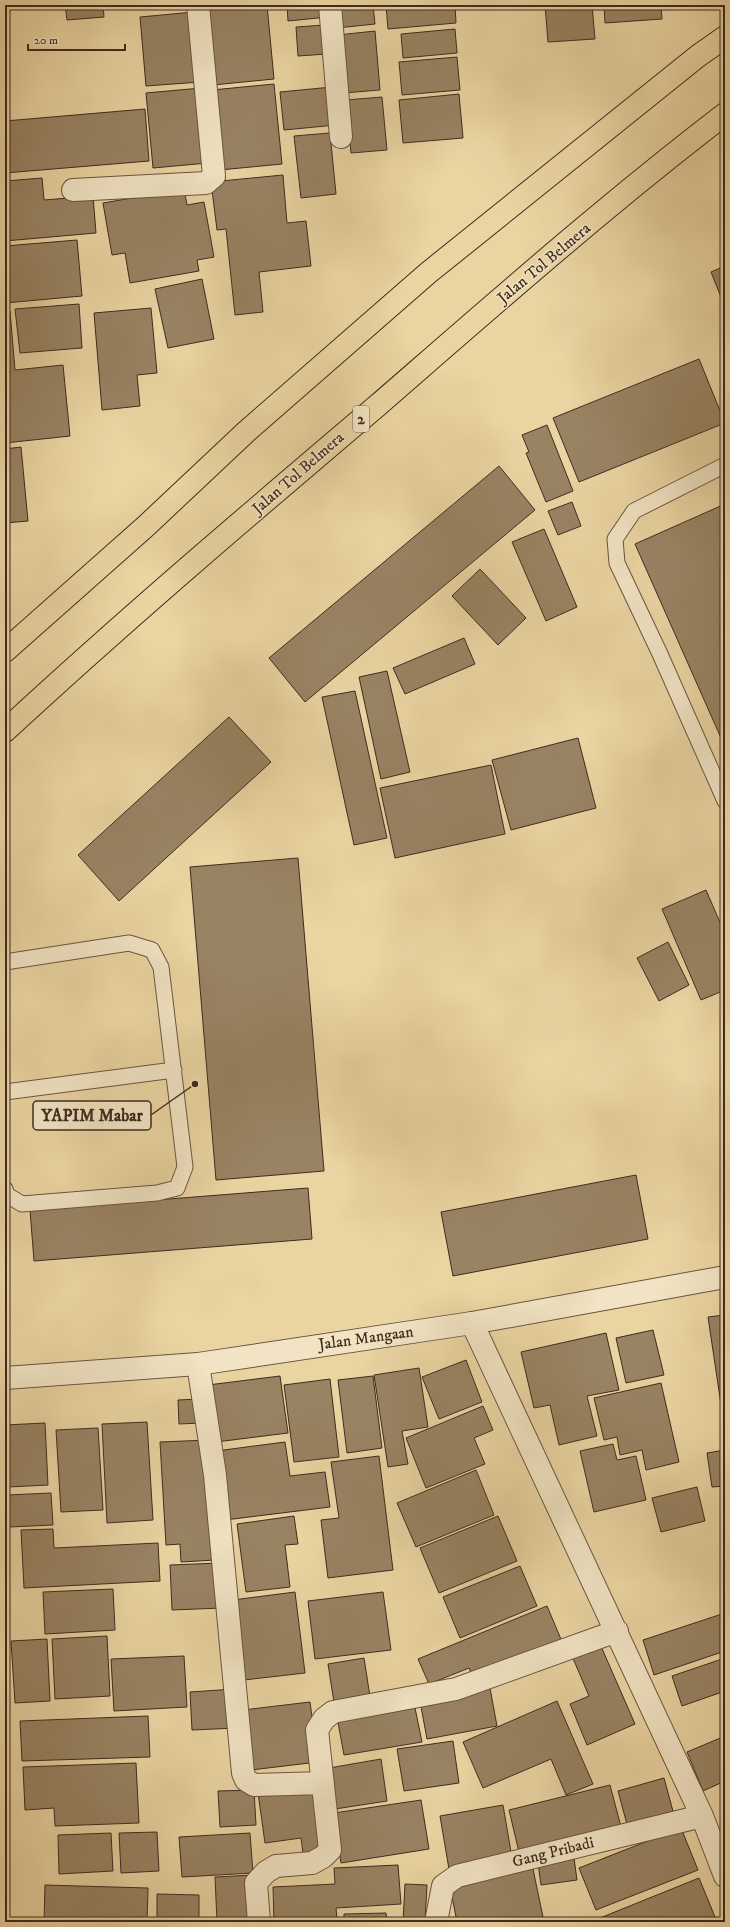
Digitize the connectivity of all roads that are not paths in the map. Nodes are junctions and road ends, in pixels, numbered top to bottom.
1 (198, 5) edge
2 (330, 5) edge
3 (725, 37) edge
4 (725, 114) edge
5 (341, 137) dead end
6 (73, 190) dead end
7 (725, 465) edge
8 (5, 651) edge
9 (5, 731) edge
10 (725, 801) edge
11 (5, 962) edge
12 (174, 1070) junction
13 (5, 1092) edge
14 (5, 1190) edge
15 (725, 1277) edge
16 (472, 1323) junction
17 (198, 1364) junction
18 (5, 1378) edge
19 (617, 1631) junction
20 (323, 1782) junction
21 (702, 1816) junction
22 (725, 1876) edge
23 (260, 1922) edge
24 (436, 1922) edge

1 - 6 street
2 - 5 street
3 - 8 highway
4 - 9 highway, Jalan Tol Belmera / 2
7 - 10 lane
11 - 12 lane
12 - 13 lane
12 - 14 lane
15 - 16 street, Jalan Mangaan
16 - 17 street, Jalan Mangaan
16 - 19 street
17 - 18 street, Jalan Mangaan
17 - 20 street
19 - 20 street
19 - 21 street
20 - 23 street
21 - 22 street
21 - 24 street, Gang Pribadi

